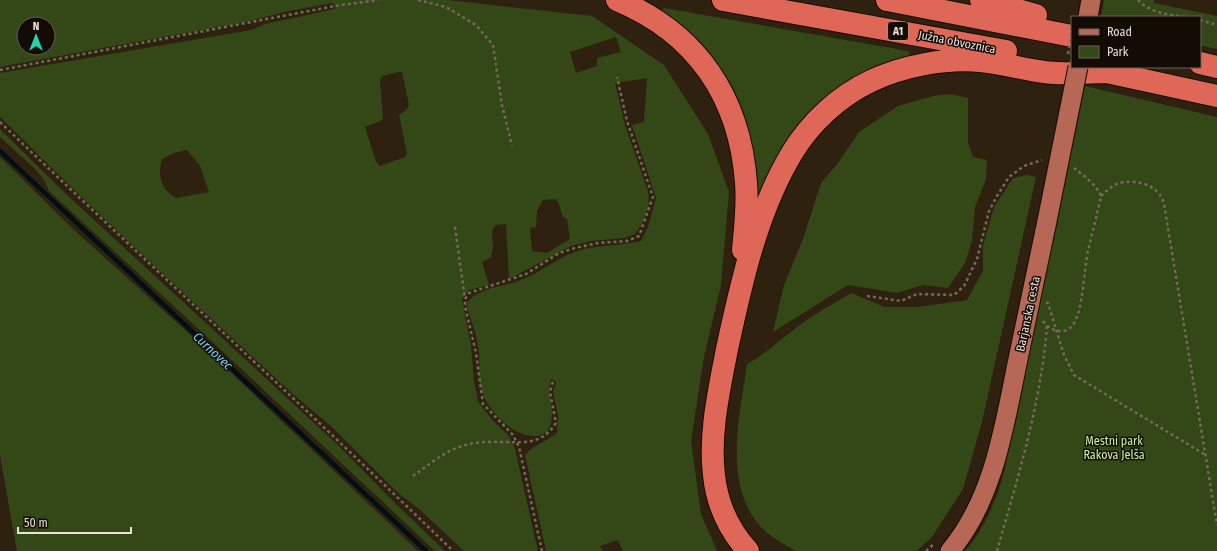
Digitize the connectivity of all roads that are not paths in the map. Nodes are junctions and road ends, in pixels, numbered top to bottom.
1 (617, 0) edge
2 (724, 0) edge
3 (887, 0) edge
4 (981, 0) edge
5 (1091, 0) edge
6 (1088, 16) edge
7 (1071, 28) edge
8 (1071, 36) edge
9 (1201, 63) edge
10 (1071, 65) edge
11 (1217, 67) edge
12 (1078, 68) edge
13 (1087, 68) edge
14 (1106, 72) junction
15 (1217, 96) edge
16 (740, 289) junction
17 (748, 551) edge
18 (950, 551) edge

1 - 16 highway
2 - 10 highway, Južna obvoznica / A1
3 - 8 highway, A1
4 - 7 highway
5 - 6 main road
9 - 11 highway
12 - 18 main road, Barjanska cesta, bridge
13 - 14 highway
14 - 15 highway
14 - 16 highway
16 - 17 highway

